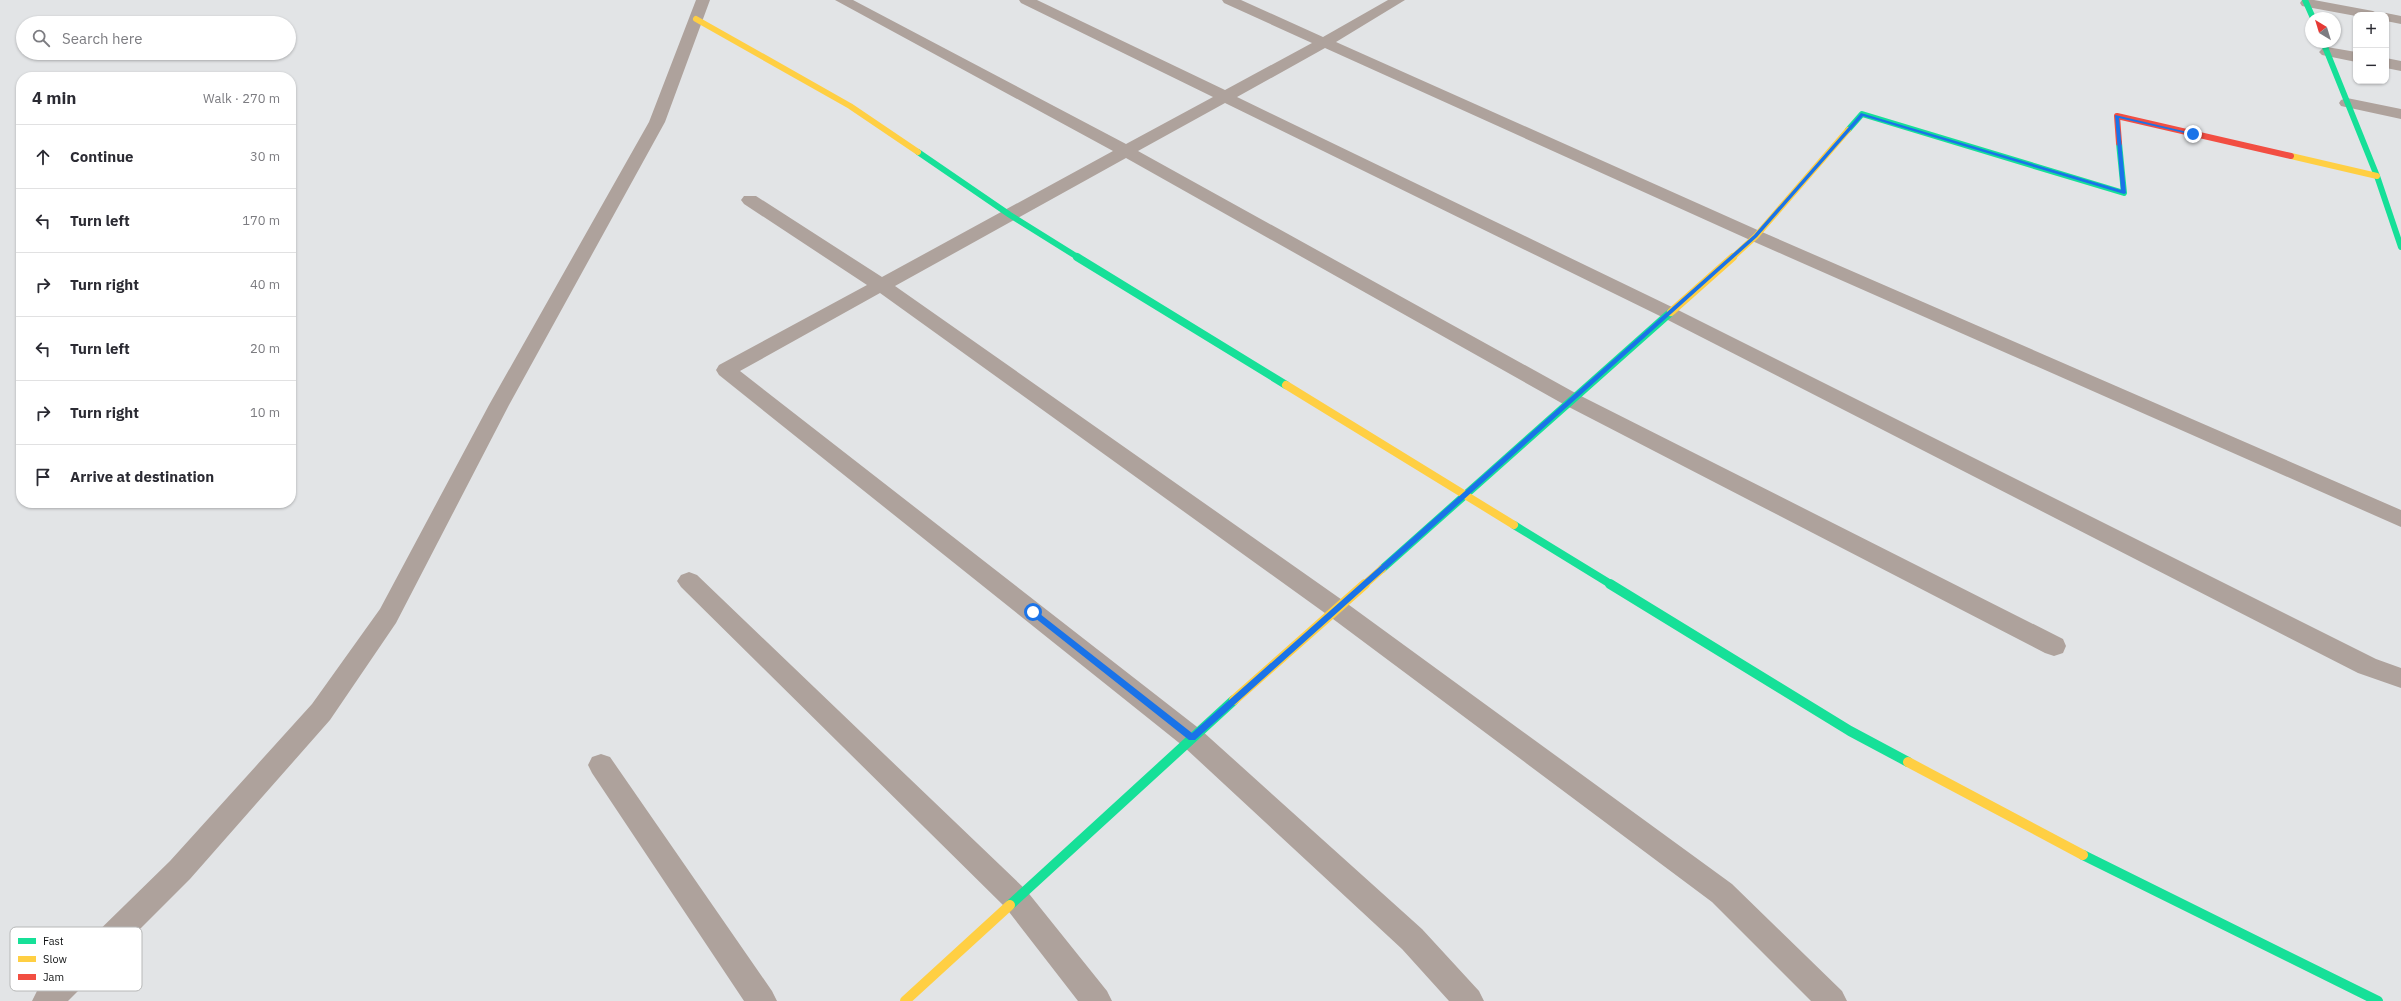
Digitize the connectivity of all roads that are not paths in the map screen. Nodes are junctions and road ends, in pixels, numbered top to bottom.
1 (842, 0) edge
2 (1026, 0) edge
3 (1230, 0) edge
4 (1398, 0) edge
5 (2306, 2) edge
6 (700, 9) edge
7 (2310, 12) edge
8 (2358, 12) edge
9 (2389, 18) edge
10 (2401, 20) edge
11 (1325, 42) junction
12 (2325, 48) edge
13 (2328, 48) edge
14 (2353, 56) edge
15 (2389, 64) edge
16 (2401, 66) edge
17 (1226, 96) junction
18 (2347, 103) junction
19 (2401, 114) edge
20 (1126, 151) junction
21 (2377, 176) junction
22 (750, 200) dead end
23 (1010, 215) junction
24 (1756, 236) junction
25 (2401, 247) edge
26 (881, 285) junction
27 (1669, 313) junction
28 (1572, 400) junction
29 (1467, 494) junction
30 (2401, 519) edge
31 (689, 581) dead end
32 (1337, 609) junction
33 (2054, 646) dead end
34 (2401, 678) edge
35 (1192, 738) junction
36 (601, 764) dead end
37 (1016, 899) junction
38 (122, 927) edge
39 (57, 991) edge
40 (47, 1001) edge
41 (762, 1001) edge
42 (905, 1001) edge
43 (1097, 1001) edge
44 (1469, 1001) edge
45 (1832, 1001) edge
46 (2378, 1001) edge

1 - 20 street
2 - 17 street
3 - 11 street
4 - 11 street
5 - 7 street
5 - 8 street
6 - 23 street
6 - 38 street
9 - 10 street
11 - 17 street
11 - 24 street
12 - 18 street
13 - 14 street
15 - 16 street
17 - 20 street
17 - 27 street
18 - 19 street
18 - 21 street
20 - 23 street
20 - 28 street
21 - 24 street
21 - 25 street
22 - 26 street
23 - 26 street
23 - 29 street
24 - 27 street
24 - 30 street
26 - 32 street
26 - 35 street
27 - 28 street
27 - 34 street
28 - 29 street
28 - 33 street
29 - 32 street
29 - 46 street
31 - 37 street
32 - 35 street
32 - 45 street
35 - 37 street
35 - 44 street
36 - 41 street
37 - 42 street
37 - 43 street
39 - 40 street

